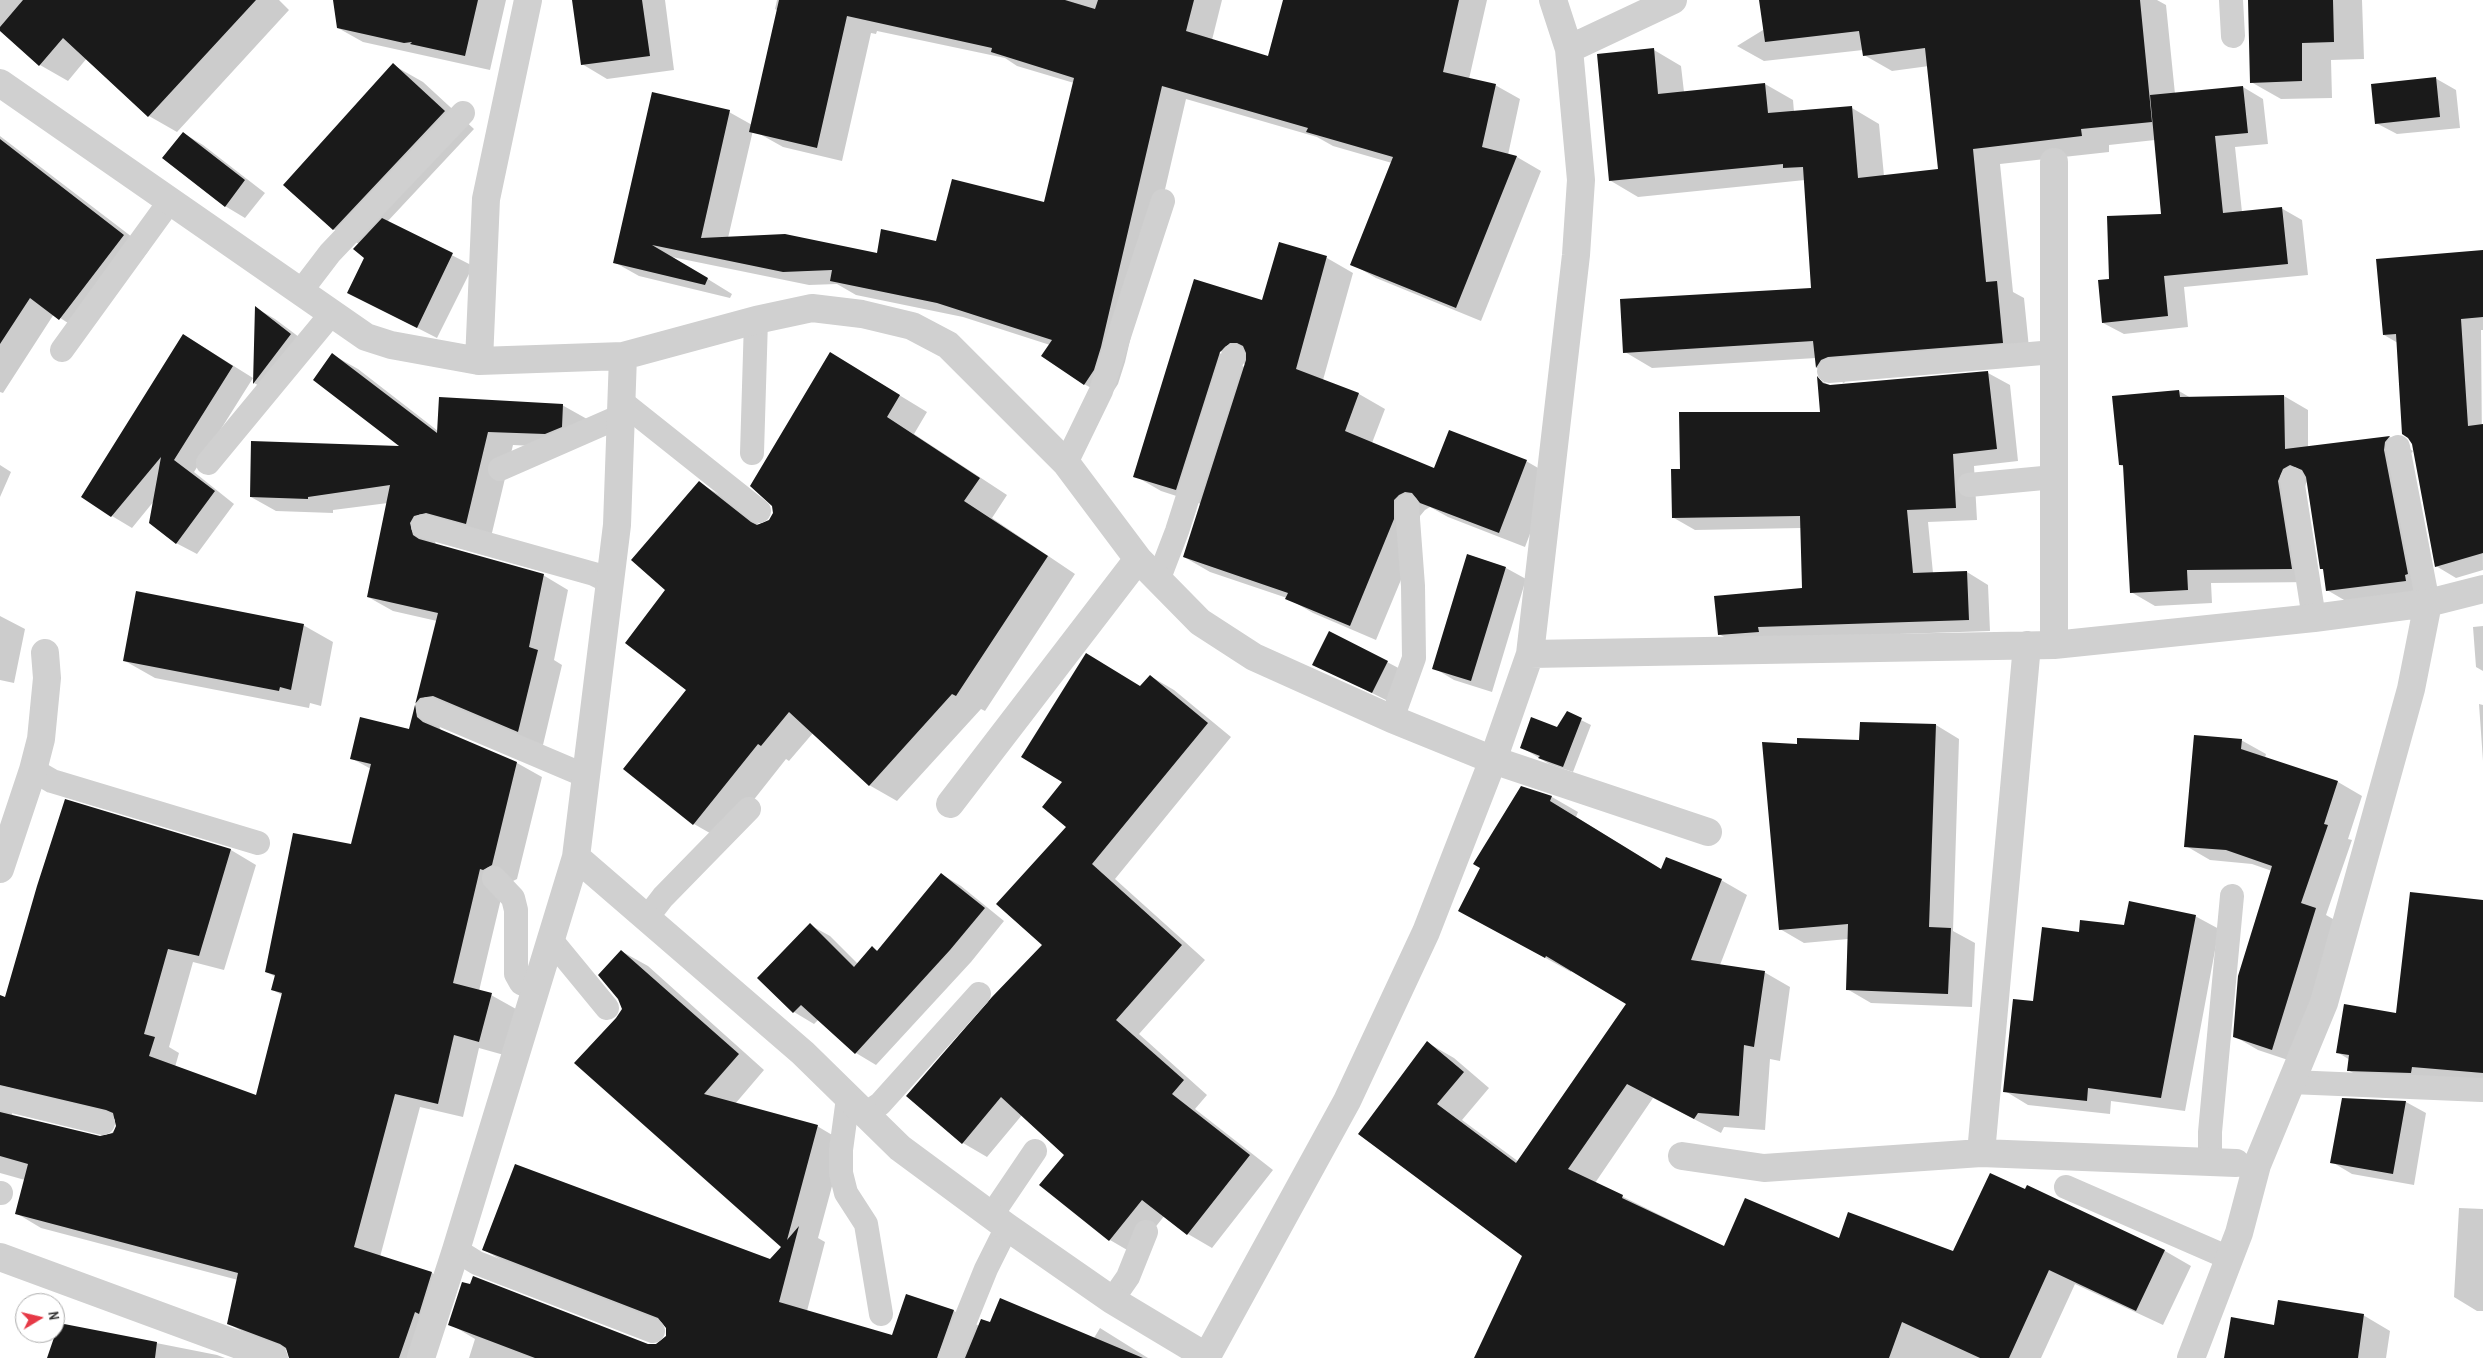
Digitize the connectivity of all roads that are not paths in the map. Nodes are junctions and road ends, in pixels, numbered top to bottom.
1 (528, 0) edge
2 (1553, 0) edge
3 (1673, 0) edge
4 (2231, 0) edge
5 (2233, 36) dead end
6 (1569, 49) junction
7 (0, 83) edge
8 (464, 113) dead end
9 (2054, 162) dead end
10 (170, 200) junction
11 (1163, 201) dead end
12 (301, 292) junction
13 (332, 314) junction
14 (756, 320) junction
15 (62, 350) dead end
16 (2054, 352) junction
17 (623, 356) junction
18 (1233, 356) dead end
19 (479, 361) junction
20 (1829, 371) dead end
21 (621, 409) junction
22 (2398, 447) dead end
23 (752, 453) dead end
24 (208, 463) dead end
25 (1066, 463) junction
26 (500, 469) dead end
27 (2054, 477) junction
28 (2292, 480) dead end
29 (1969, 485) dead end
30 (1407, 506) dead end
31 (759, 511) dead end
32 (423, 526) dead end
33 (1138, 559) junction
34 (1159, 578) junction
35 (610, 582) junction
36 (2483, 589) edge
37 (2428, 603) junction
38 (2314, 618) junction
39 (2054, 645) junction
40 (2027, 646) junction
41 (45, 653) dead end
42 (1530, 654) junction
43 (428, 709) dead end
44 (1392, 719) junction
45 (1493, 760) junction
46 (33, 770) junction
47 (586, 776) junction
48 (950, 804) dead end
49 (749, 808) dead end
50 (1708, 832) dead end
51 (258, 843) dead end
52 (576, 857) junction
53 (0, 869) edge
54 (494, 878) dead end
55 (2232, 896) dead end
56 (646, 919) junction
57 (551, 940) junction
58 (536, 988) junction
59 (980, 994) dead end
60 (607, 1008) dead end
61 (2291, 1082) junction
62 (2482, 1090) edge
63 (0, 1098) edge
64 (857, 1106) junction
65 (103, 1122) dead end
66 (1035, 1151) dead end
67 (1981, 1153) junction
68 (1682, 1156) dead end
69 (2223, 1163) joint
70 (2066, 1188) dead end
71 (999, 1221) junction
72 (1146, 1232) dead end
73 (456, 1250) junction
74 (0, 1257) edge
75 (2229, 1258) junction
76 (1112, 1300) junction
77 (881, 1314) dead end
78 (653, 1331) dead end
79 (1206, 1357) edge
80 (274, 1358) edge
81 (421, 1358) edge
82 (950, 1358) edge
83 (2191, 1358) edge

1 - 19 street
2 - 6 street
3 - 6 street
4 - 5 lane
6 - 42 street
7 - 10 street
8 - 12 lane
9 - 16 street
10 - 12 street
10 - 15 lane
11 - 25 lane
12 - 13 street
13 - 19 street
13 - 24 lane
14 - 17 street
14 - 23 lane
14 - 25 street
16 - 20 lane
16 - 27 street
17 - 19 street
17 - 21 street
18 - 34 lane
21 - 26 lane
21 - 31 lane
21 - 35 street
22 - 37 lane
25 - 33 street
27 - 29 lane
27 - 39 street
28 - 38 lane
30 - 44 lane
32 - 35 lane
33 - 34 street
33 - 48 street
34 - 44 street
35 - 47 street
36 - 37 street
37 - 38 street
37 - 61 street
38 - 39 street
39 - 40 street
40 - 42 street
40 - 67 street
41 - 46 street
42 - 45 street
43 - 47 lane
44 - 45 street
45 - 50 street
45 - 79 street
46 - 51 lane
46 - 53 street
47 - 52 street
49 - 56 lane
52 - 56 street
52 - 57 street
54 - 58 lane
55 - 69 lane
56 - 64 street
57 - 58 street
57 - 60 lane
58 - 73 street
59 - 64 lane
61 - 62 lane
61 - 75 street
63 - 65 lane
64 - 71 street
64 - 77 lane
66 - 71 lane
67 - 68 street
67 - 69 street
70 - 75 lane
71 - 76 street
71 - 82 lane
72 - 76 lane
73 - 78 lane
73 - 81 street
74 - 80 street
75 - 83 street
76 - 79 street

